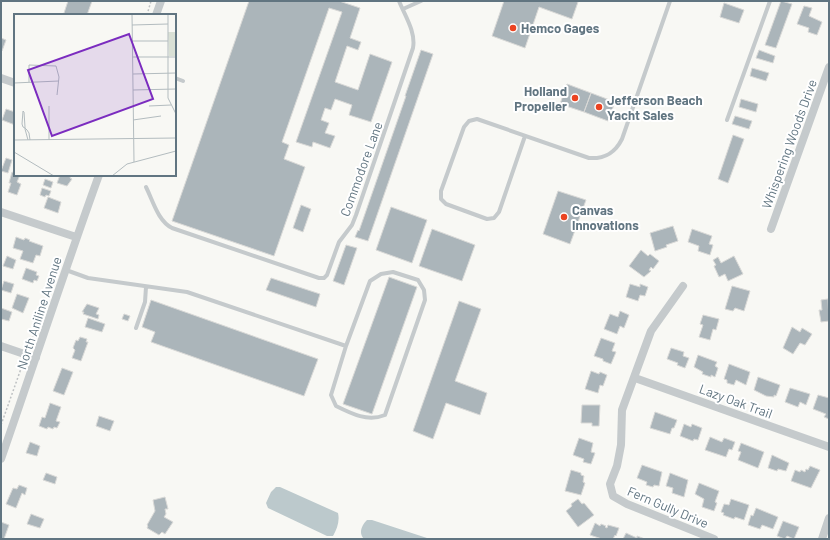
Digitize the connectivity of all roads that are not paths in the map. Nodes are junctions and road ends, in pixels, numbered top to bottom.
1 (161, 1) edge
2 (399, 1) edge
3 (421, 1) edge
4 (670, 1) edge
5 (770, 1) edge
6 (403, 9) junction
7 (156, 14) edge
8 (829, 67) edge
9 (1, 78) edge
10 (176, 78) edge
11 (183, 80) dead end
12 (14, 83) edge
13 (727, 120) dead end
14 (525, 136) junction
15 (99, 176) edge
16 (146, 187) dead end
17 (1, 212) edge
18 (771, 229) dead end
19 (76, 237) junction
20 (66, 270) junction
21 (683, 286) dead end
22 (146, 287) junction
23 (136, 328) dead end
24 (1, 346) edge
25 (346, 346) junction
26 (36, 358) junction
27 (635, 378) junction
28 (829, 447) edge
29 (1, 458) edge
30 (829, 518) edge
31 (714, 539) edge
32 (822, 539) edge

1 - 7 street
2 - 6 lane, Commodore Lane
3 - 6 lane
4 - 14 lane
5 - 13 lane
6 - 16 lane, Commodore Lane
8 - 18 street, Whispering Woods Drive
9 - 12 street
10 - 11 lane
14 - 14 lane
15 - 19 street, North Aniline Avenue
17 - 19 street
19 - 20 street, North Aniline Avenue
20 - 22 lane
20 - 26 street, North Aniline Avenue
21 - 27 street
22 - 23 lane
22 - 25 lane
24 - 26 street
25 - 25 lane
26 - 29 street, North Aniline Avenue
27 - 28 street, Lazy Oak Trail
27 - 31 street, Fern Gully Drive
30 - 32 street

